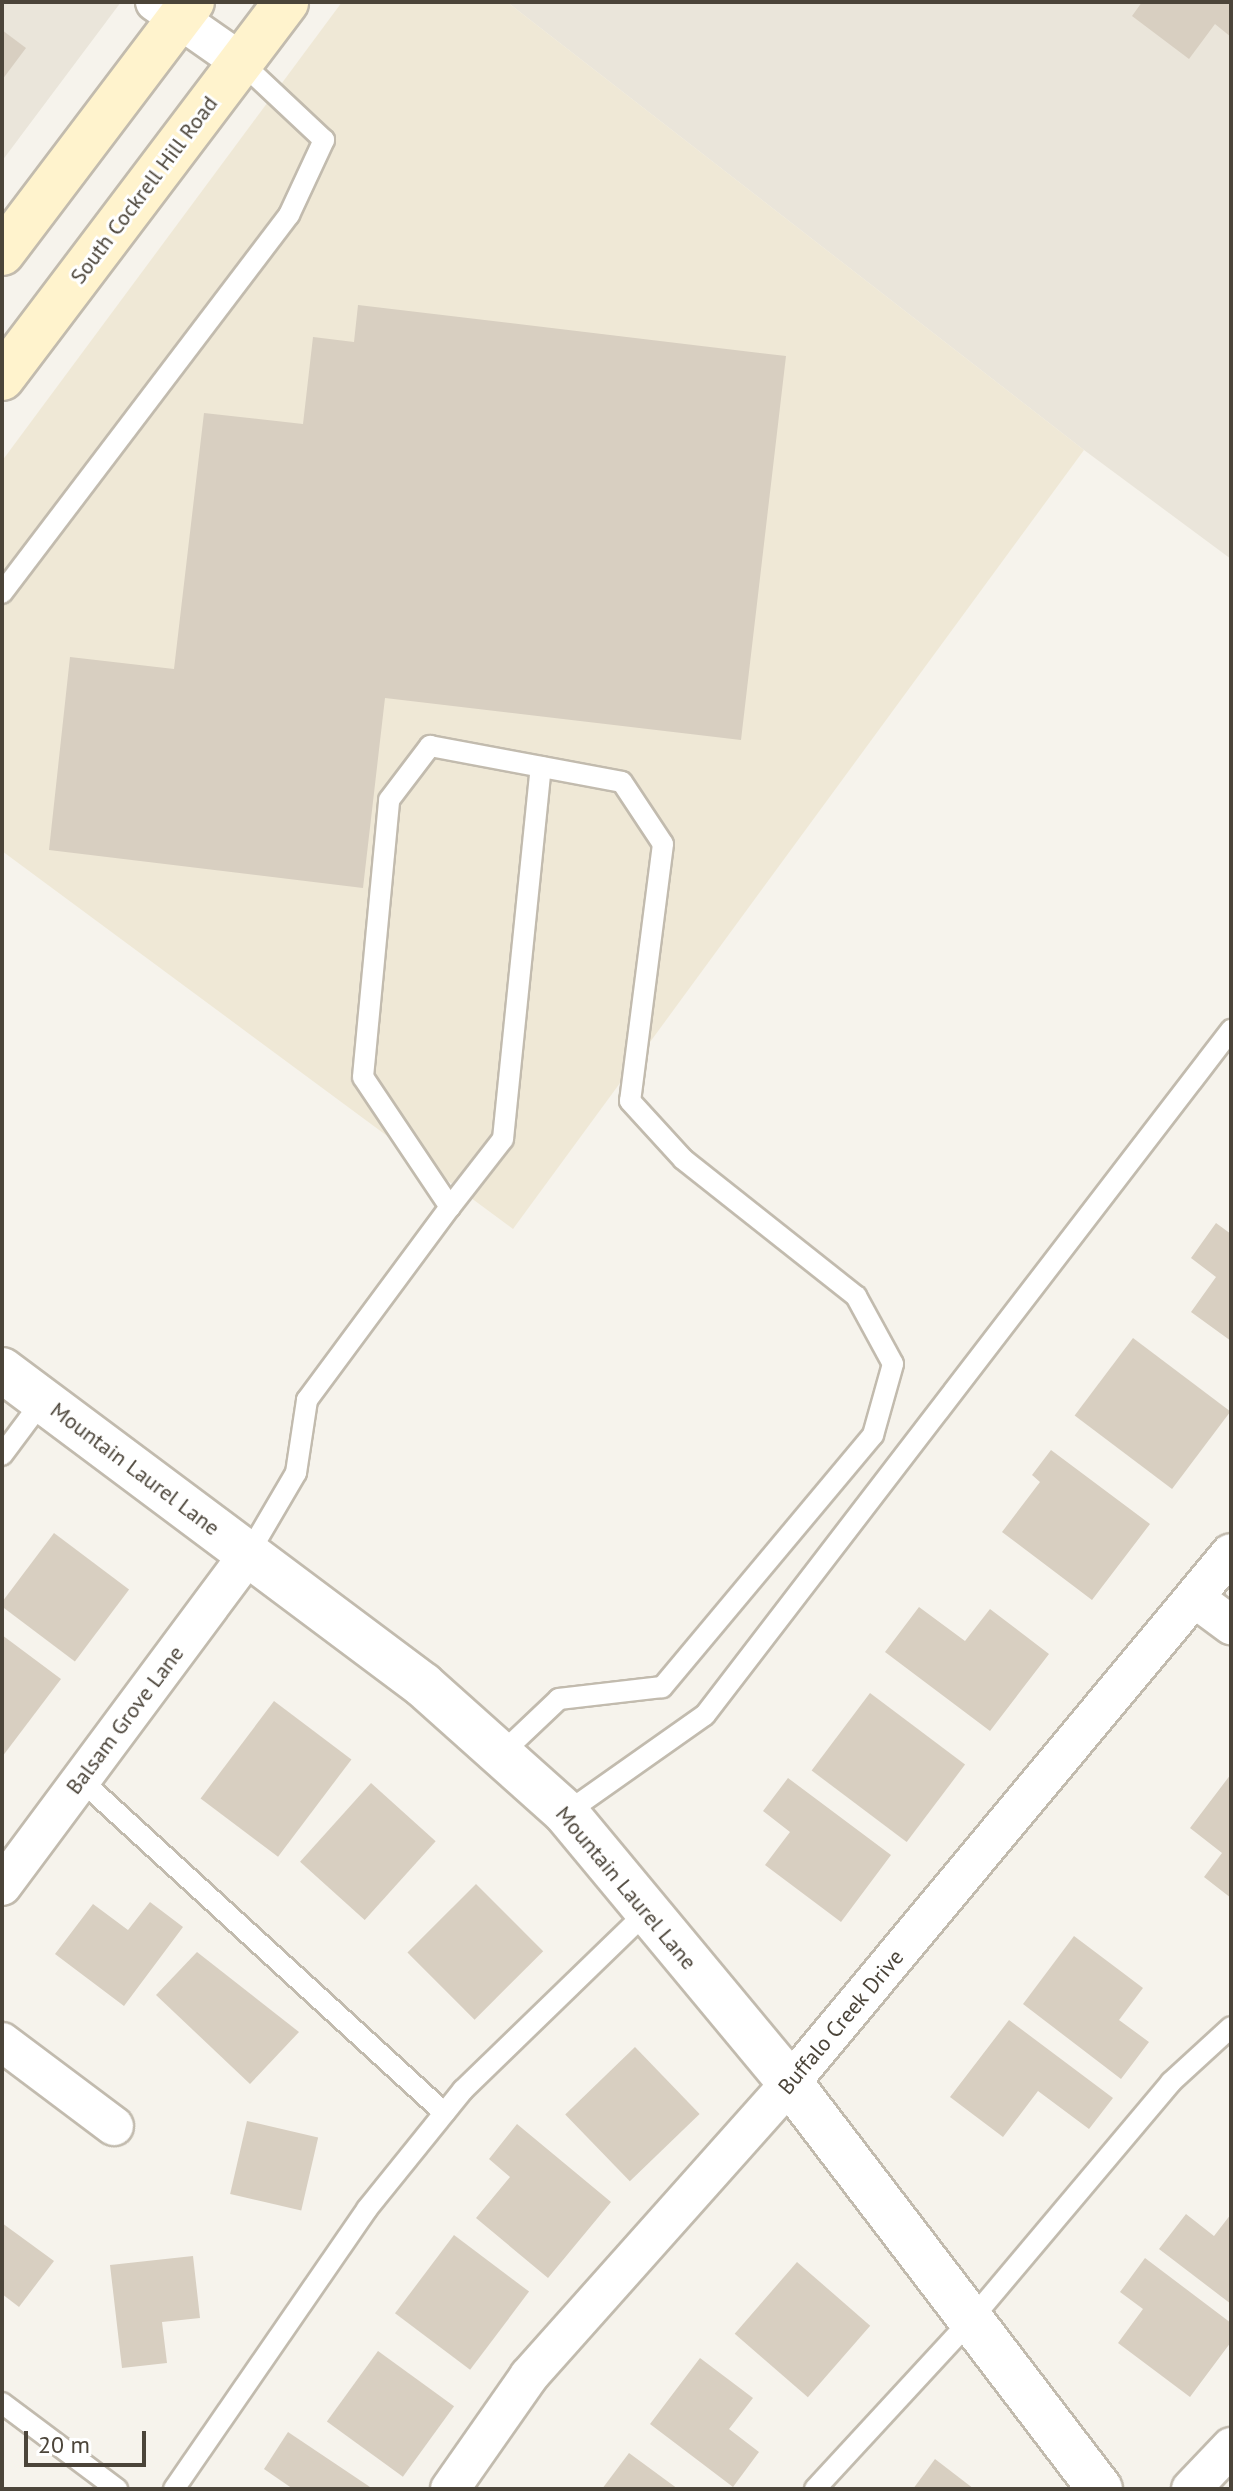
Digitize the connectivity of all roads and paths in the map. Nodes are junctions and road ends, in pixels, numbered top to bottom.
1 (286, 2) edge
2 (175, 8) edge
3 (241, 62) junction
4 (2, 253) edge
5 (2, 378) edge
6 (2, 593) edge
7 (541, 767) junction
8 (1231, 1030) edge
9 (450, 1207) junction
10 (2, 1370) edge
11 (43, 1400) junction
12 (2, 1455) edge
13 (249, 1553) junction
14 (1231, 1553) edge
15 (1196, 1599) junction
16 (1231, 1625) edge
17 (501, 1754) junction
18 (81, 1780) junction
19 (566, 1813) junction
20 (2, 1886) edge
21 (648, 1911) junction
22 (1231, 2027) edge
23 (2, 2042) edge
24 (790, 2083) junction
25 (445, 2113) junction
26 (114, 2126) dead end
27 (970, 2321) junction
28 (2, 2403) edge
29 (1231, 2447) edge
30 (117, 2489) edge
31 (174, 2489) edge
32 (450, 2489) edge
33 (815, 2489) edge
34 (1100, 2489) edge
35 (1191, 2489) edge

1 - 3 main road, South Cockrell Hill Road
2 - 3 street
2 - 4 main road
3 - 5 main road, South Cockrell Hill Road
3 - 6 lane
7 - 9 lane
7 - 9 lane
7 - 17 lane
8 - 19 lane
9 - 13 lane
10 - 11 street, Mountain Laurel Lane
11 - 12 lane
11 - 13 street, Mountain Laurel Lane
13 - 17 street, Mountain Laurel Lane
13 - 18 street, Balsam Grove Lane
14 - 15 street, Buffalo Creek Drive
15 - 16 street
15 - 24 street, Buffalo Creek Drive
17 - 19 street, Mountain Laurel Lane
18 - 20 street, Balsam Grove Lane
18 - 25 lane
19 - 21 street, Mountain Laurel Lane
21 - 24 street, Mountain Laurel Lane
21 - 25 lane
22 - 27 lane
23 - 26 street
24 - 27 street, Mountain Laurel Lane
24 - 32 street, Buffalo Creek Drive
25 - 31 lane
27 - 33 lane
27 - 34 street, Mountain Laurel Lane
28 - 30 lane
29 - 35 street

